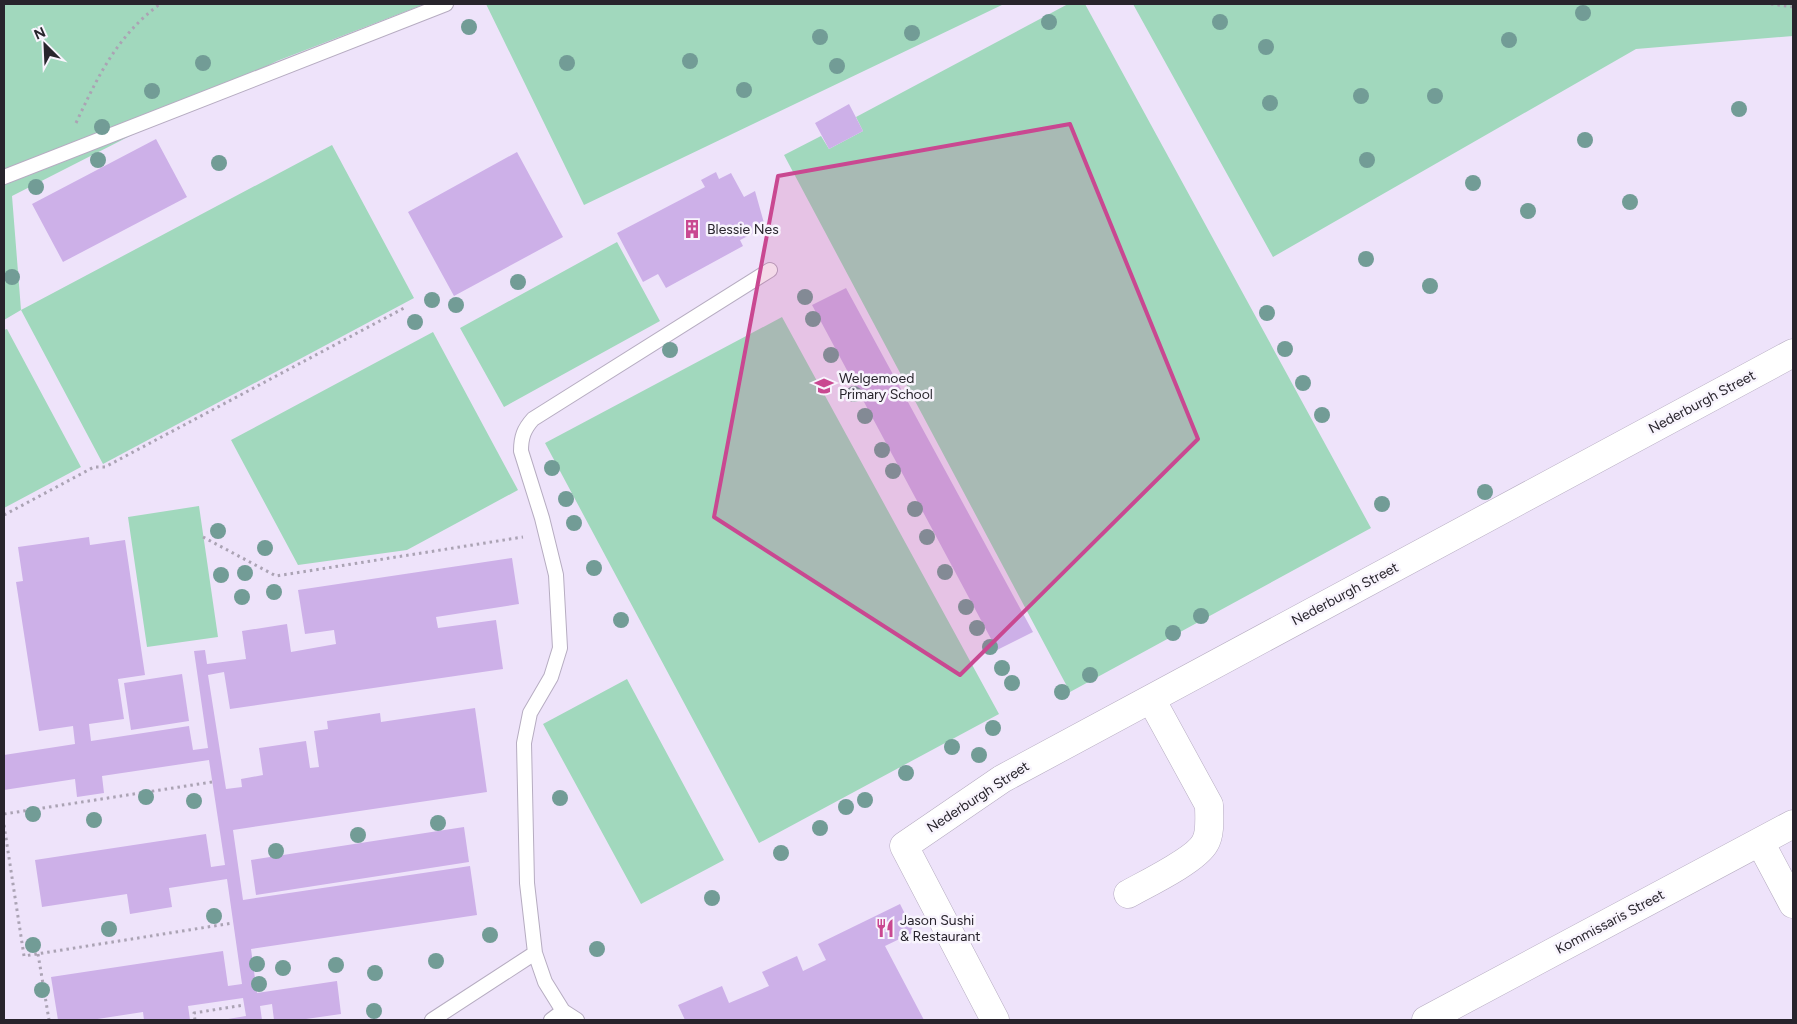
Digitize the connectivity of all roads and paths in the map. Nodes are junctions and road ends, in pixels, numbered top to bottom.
1 (160, 4) edge
2 (446, 4) edge
3 (1771, 4) edge
4 (1793, 7) edge
5 (73, 130) dead end
6 (4, 178) edge
7 (770, 270) dead end
8 (406, 307) dead end
9 (1793, 353) edge
10 (4, 515) edge
11 (546, 534) junction
12 (203, 537) dead end
13 (1151, 699) junction
14 (212, 782) dead end
15 (4, 814) edge
16 (1793, 824) edge
17 (4, 825) edge
18 (1760, 842) junction
19 (1128, 894) dead end
20 (1793, 904) edge
21 (233, 923) dead end
22 (38, 954) junction
23 (535, 954) junction
24 (244, 1005) dead end
25 (563, 1011) junction
26 (48, 1020) edge
27 (195, 1020) edge
28 (432, 1020) edge
29 (551, 1020) edge
30 (577, 1020) edge
31 (995, 1020) edge
32 (1426, 1020) edge

1 - 5 path
2 - 6 lane
3 - 4 path
7 - 11 lane
8 - 10 path
9 - 13 street, Nederburgh Street
11 - 12 path
11 - 23 lane
13 - 19 street
13 - 31 street, Nederburgh Street
14 - 15 path
16 - 18 street, Kommissaris Street
17 - 22 path
18 - 20 street
18 - 32 street, Kommissaris Street
21 - 22 path
22 - 26 path
23 - 25 lane
23 - 28 lane
24 - 27 path
25 - 29 lane
25 - 30 lane

